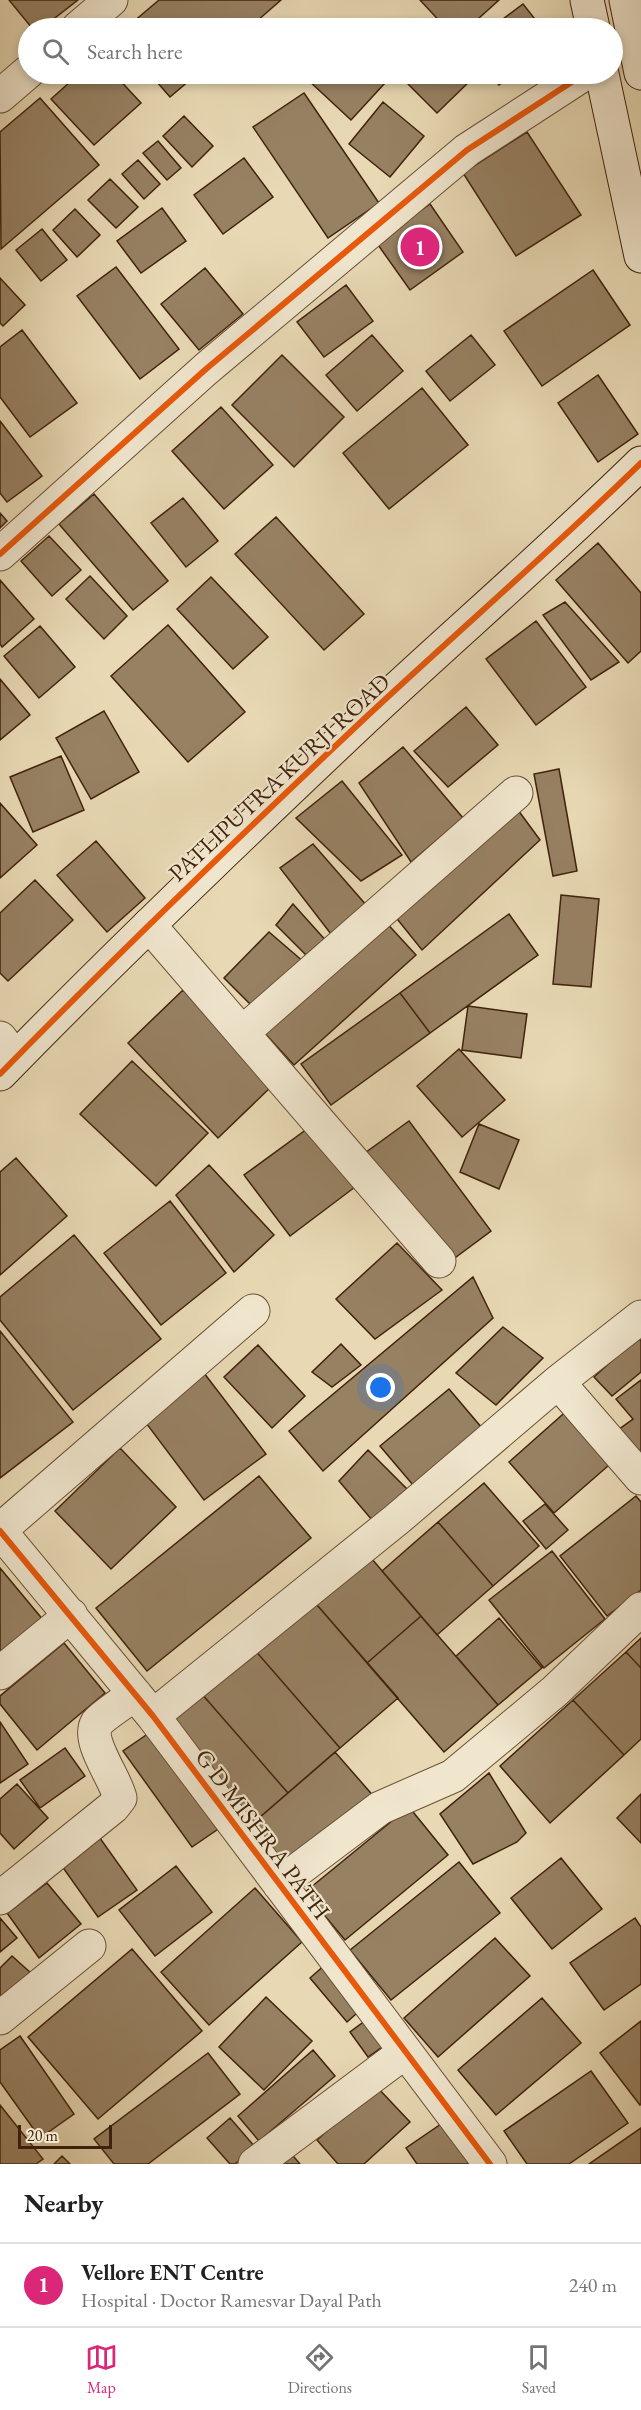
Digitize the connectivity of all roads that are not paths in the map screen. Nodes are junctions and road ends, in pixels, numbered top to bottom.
1 (111, 0) edge
2 (587, 0) edge
3 (626, 0) edge
4 (90, 18) edge
5 (591, 18) edge
6 (641, 73) edge
7 (18, 81) edge
8 (569, 84) edge
9 (604, 84) edge
10 (0, 96) edge
11 (641, 256) edge
12 (641, 463) edge
13 (0, 554) edge
14 (516, 793) dead end
15 (148, 925) junction
16 (242, 1034) junction
17 (5, 1057) edge
18 (439, 1261) dead end
19 (253, 1311) dead end
20 (641, 1317) edge
21 (558, 1382) junction
22 (641, 1478) edge
23 (0, 1531) edge
24 (641, 1609) edge
25 (72, 1615) junction
26 (0, 1673) edge
27 (144, 1705) junction
28 (279, 1884) junction
29 (0, 1898) edge
30 (89, 1946) dead end
31 (0, 2018) edge
32 (405, 2052) junction
33 (255, 2164) edge
34 (490, 2164) edge

1 - 4 street
2 - 5 street
3 - 6 street
7 - 10 street
8 - 13 street
9 - 11 street
12 - 15 street, PATLIPUTRA KURJI ROAD
14 - 16 street
15 - 16 street
15 - 17 street, PATLIPUTRA KURJI ROAD
16 - 18 street
19 - 23 street
20 - 21 street
21 - 22 street
21 - 27 street
23 - 25 street, G D MISHRA PATH
24 - 28 street
25 - 26 street
25 - 27 street, G D MISHRA PATH
27 - 28 street, G D MISHRA PATH
27 - 29 street
28 - 32 street, G D MISHRA PATH
30 - 31 street
32 - 33 street
32 - 34 street, G D MISHRA PATH

